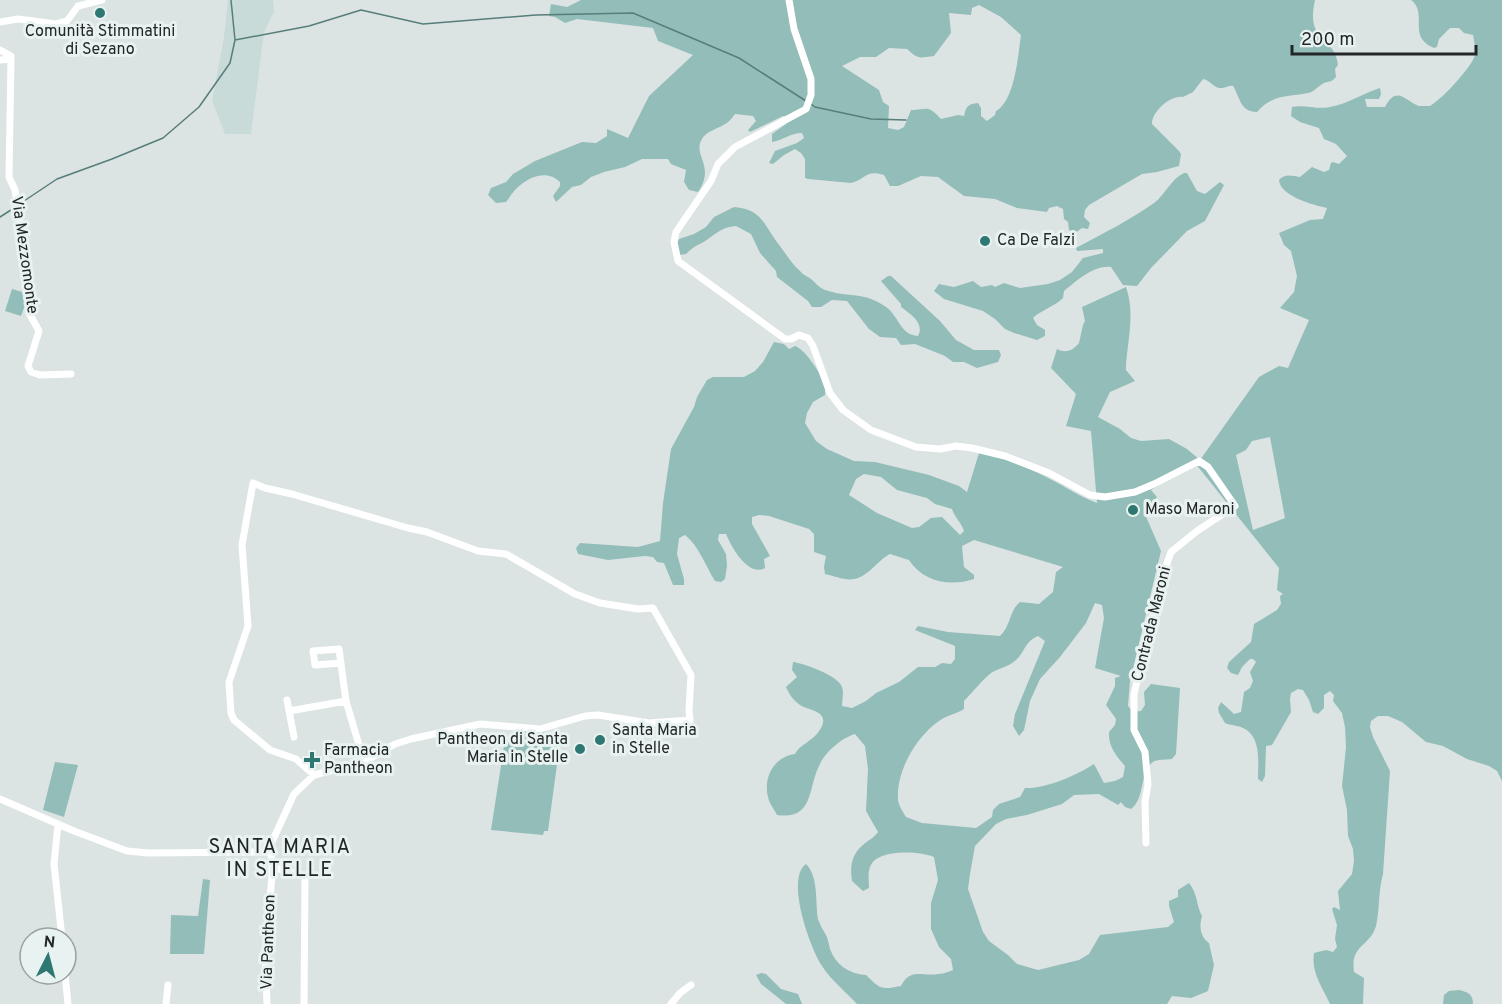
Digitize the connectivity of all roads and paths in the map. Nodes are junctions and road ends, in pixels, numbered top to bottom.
1 (102, 0) edge
2 (789, 0) edge
3 (0, 22) edge
4 (0, 50) edge
5 (11, 59) junction
6 (0, 60) edge
7 (71, 374) dead end
8 (341, 663) dead end
9 (287, 700) dead end
10 (346, 700) junction
11 (289, 711) junction
12 (294, 737) dead end
13 (364, 762) junction
14 (314, 775) junction
15 (0, 799) edge
16 (58, 824) junction
17 (1146, 843) dead end
18 (271, 852) junction
19 (272, 867) junction
20 (61, 926) edge
21 (168, 985) dead end
22 (691, 985) dead end
23 (66, 986) edge
24 (68, 1004) edge
25 (166, 1004) edge
26 (267, 1004) edge
27 (304, 1004) edge
28 (671, 1004) edge

1 - 3 street
2 - 17 street, Contrada Maroni
4 - 5 street
5 - 6 street
5 - 7 street, Via Mezzomonte
8 - 10 street
9 - 11 street
10 - 11 street
10 - 13 street
11 - 12 street
13 - 14 street
13 - 14 street
14 - 18 street, Via Pantheon
15 - 16 street
16 - 18 street
16 - 20 street
18 - 19 street, Via Pantheon
19 - 26 street, Via Pantheon
19 - 27 street
21 - 25 street
22 - 28 street
23 - 24 street

